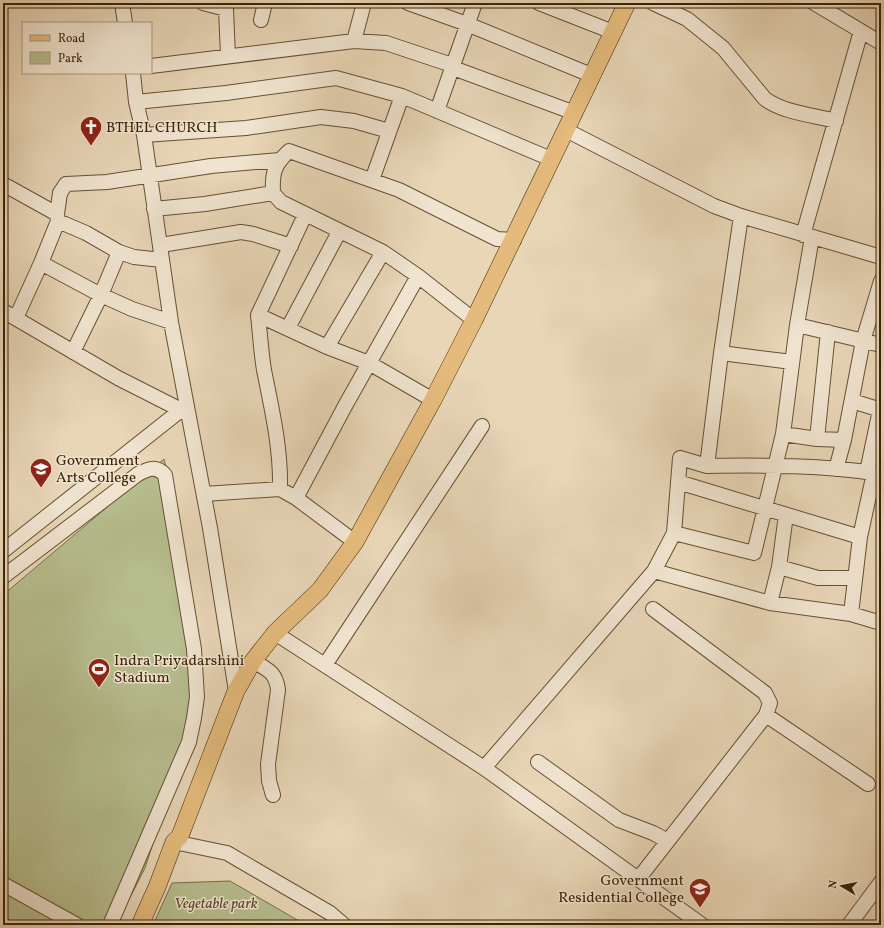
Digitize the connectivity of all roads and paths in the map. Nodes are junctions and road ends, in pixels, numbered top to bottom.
1 (122, 3) edge
2 (203, 3) edge
3 (265, 3) edge
4 (364, 3) edge
5 (408, 3) edge
6 (475, 3) edge
7 (539, 3) edge
8 (628, 3) edge
9 (653, 3) edge
10 (814, 3) edge
11 (834, 8) edge
12 (261, 20) dead end
13 (125, 22) edge
14 (467, 24) junction
15 (861, 31) junction
16 (613, 32) junction
17 (354, 41) junction
18 (881, 43) edge
19 (228, 56) junction
20 (152, 66) edge
21 (453, 68) junction
22 (133, 74) edge
23 (592, 75) junction
24 (402, 96) junction
25 (136, 102) junction
26 (437, 111) junction
27 (575, 113) junction
28 (836, 120) junction
29 (566, 130) junction
30 (389, 131) junction
31 (144, 135) junction
32 (551, 159) junction
33 (280, 160) junction
34 (149, 175) junction
35 (372, 180) junction
36 (3, 184) edge
37 (273, 193) junction
38 (154, 209) junction
39 (306, 215) junction
40 (741, 216) junction
41 (57, 217) junction
42 (339, 232) junction
43 (807, 236) junction
44 (514, 240) junction
45 (161, 245) junction
46 (291, 246) junction
47 (119, 252) junction
48 (383, 252) junction
49 (881, 257) edge
50 (162, 260) junction
51 (41, 263) junction
52 (418, 276) junction
53 (881, 281) edge
54 (101, 295) junction
55 (3, 311) edge
56 (258, 315) junction
57 (16, 318) junction
58 (474, 320) junction
59 (171, 322) junction
60 (797, 325) junction
61 (288, 328) junction
62 (828, 332) junction
63 (863, 341) junction
64 (881, 345) edge
65 (327, 347) junction
66 (73, 352) junction
67 (720, 353) junction
68 (792, 362) junction
69 (369, 363) junction
70 (433, 400) junction
71 (852, 401) junction
72 (880, 410) edge
73 (184, 411) junction
74 (482, 426) dead end
75 (783, 434) junction
76 (817, 439) junction
77 (844, 440) junction
78 (775, 465) junction
79 (707, 466) junction
80 (836, 468) junction
81 (874, 473) edge
82 (678, 482) junction
83 (280, 489) junction
84 (204, 494) junction
85 (296, 498) junction
86 (765, 508) junction
87 (786, 515) junction
88 (674, 533) junction
89 (860, 537) junction
90 (355, 542) junction
91 (3, 551) edge
92 (779, 567) junction
93 (654, 571) junction
94 (3, 576) edge
95 (854, 578) junction
96 (770, 603) junction
97 (653, 609) dead end
98 (851, 614) junction
99 (881, 623) edge
100 (275, 633) junction
101 (253, 661) junction
102 (326, 665) junction
103 (236, 691) junction
104 (766, 715) junction
105 (538, 762) dead end
106 (484, 768) junction
107 (868, 784) dead end
108 (273, 795) dead end
109 (174, 842) junction
110 (668, 842) junction
111 (639, 878) junction
112 (881, 882) edge
113 (3, 884) edge
114 (77, 925) edge
115 (110, 925) edge
116 (140, 925) edge
117 (344, 925) edge
118 (702, 925) edge
119 (849, 925) edge

1 - 13 street
2 - 19 street
3 - 12 street
4 - 17 street
5 - 14 street
6 - 14 street
7 - 16 street
8 - 16 main road
9 - 28 street
10 - 11 street
11 - 15 street
14 - 21 street
14 - 23 street
15 - 18 street
15 - 28 street
16 - 23 main road
17 - 19 street
17 - 21 street
19 - 20 street
21 - 26 street
21 - 27 street
22 - 25 street
23 - 27 main road
24 - 25 street
24 - 26 street
24 - 30 street
25 - 31 street
26 - 32 street
27 - 29 main road
28 - 43 street
29 - 32 main road
29 - 40 street
30 - 31 street
30 - 35 street
31 - 34 street
32 - 44 main road
33 - 34 street
33 - 35 street
33 - 37 street
34 - 38 street
34 - 41 street
35 - 44 street
36 - 41 street
37 - 38 street
37 - 39 street
38 - 45 street
39 - 42 street
39 - 46 street
40 - 43 street
40 - 67 street
41 - 47 street
41 - 51 street
42 - 48 street
42 - 61 street
43 - 49 street
43 - 60 street
44 - 58 main road
45 - 46 street
45 - 50 street
46 - 56 street
47 - 50 street
47 - 54 street
48 - 52 street
48 - 65 street
50 - 59 street
51 - 54 street
51 - 57 street
52 - 58 street
52 - 69 street
53 - 63 street
54 - 59 street
54 - 66 street
55 - 57 street
56 - 61 street
56 - 83 street
57 - 66 street
58 - 70 main road
59 - 73 street
60 - 62 street
60 - 68 street
61 - 65 street
62 - 63 street
62 - 76 street
63 - 64 street
63 - 71 street
65 - 69 street
66 - 73 street
67 - 68 street
67 - 79 street
68 - 75 street
69 - 70 street
69 - 85 street
70 - 90 main road
71 - 72 street
71 - 77 street
72 - 81 street
73 - 84 street
73 - 91 street
74 - 102 street
75 - 76 street
75 - 78 street
76 - 77 street
77 - 80 street
78 - 79 street
78 - 80 street
78 - 86 street
79 - 82 street
80 - 81 street
81 - 89 street
82 - 86 street
82 - 88 street
83 - 84 street
83 - 85 street
84 - 103 street
85 - 90 street
86 - 87 street
86 - 88 street
87 - 89 street
87 - 92 street
88 - 93 street
89 - 95 street
90 - 100 main road
92 - 95 street
92 - 96 street
93 - 96 street
93 - 106 street
94 - 115 street
95 - 98 street
96 - 98 street
97 - 104 street
98 - 99 street
100 - 101 main road
100 - 102 street
101 - 103 main road
101 - 108 street
102 - 106 street
103 - 109 main road
104 - 107 street
104 - 110 street
105 - 110 street
106 - 111 street
109 - 116 main road
109 - 117 street
110 - 111 street
111 - 118 street
112 - 119 street
113 - 114 street

